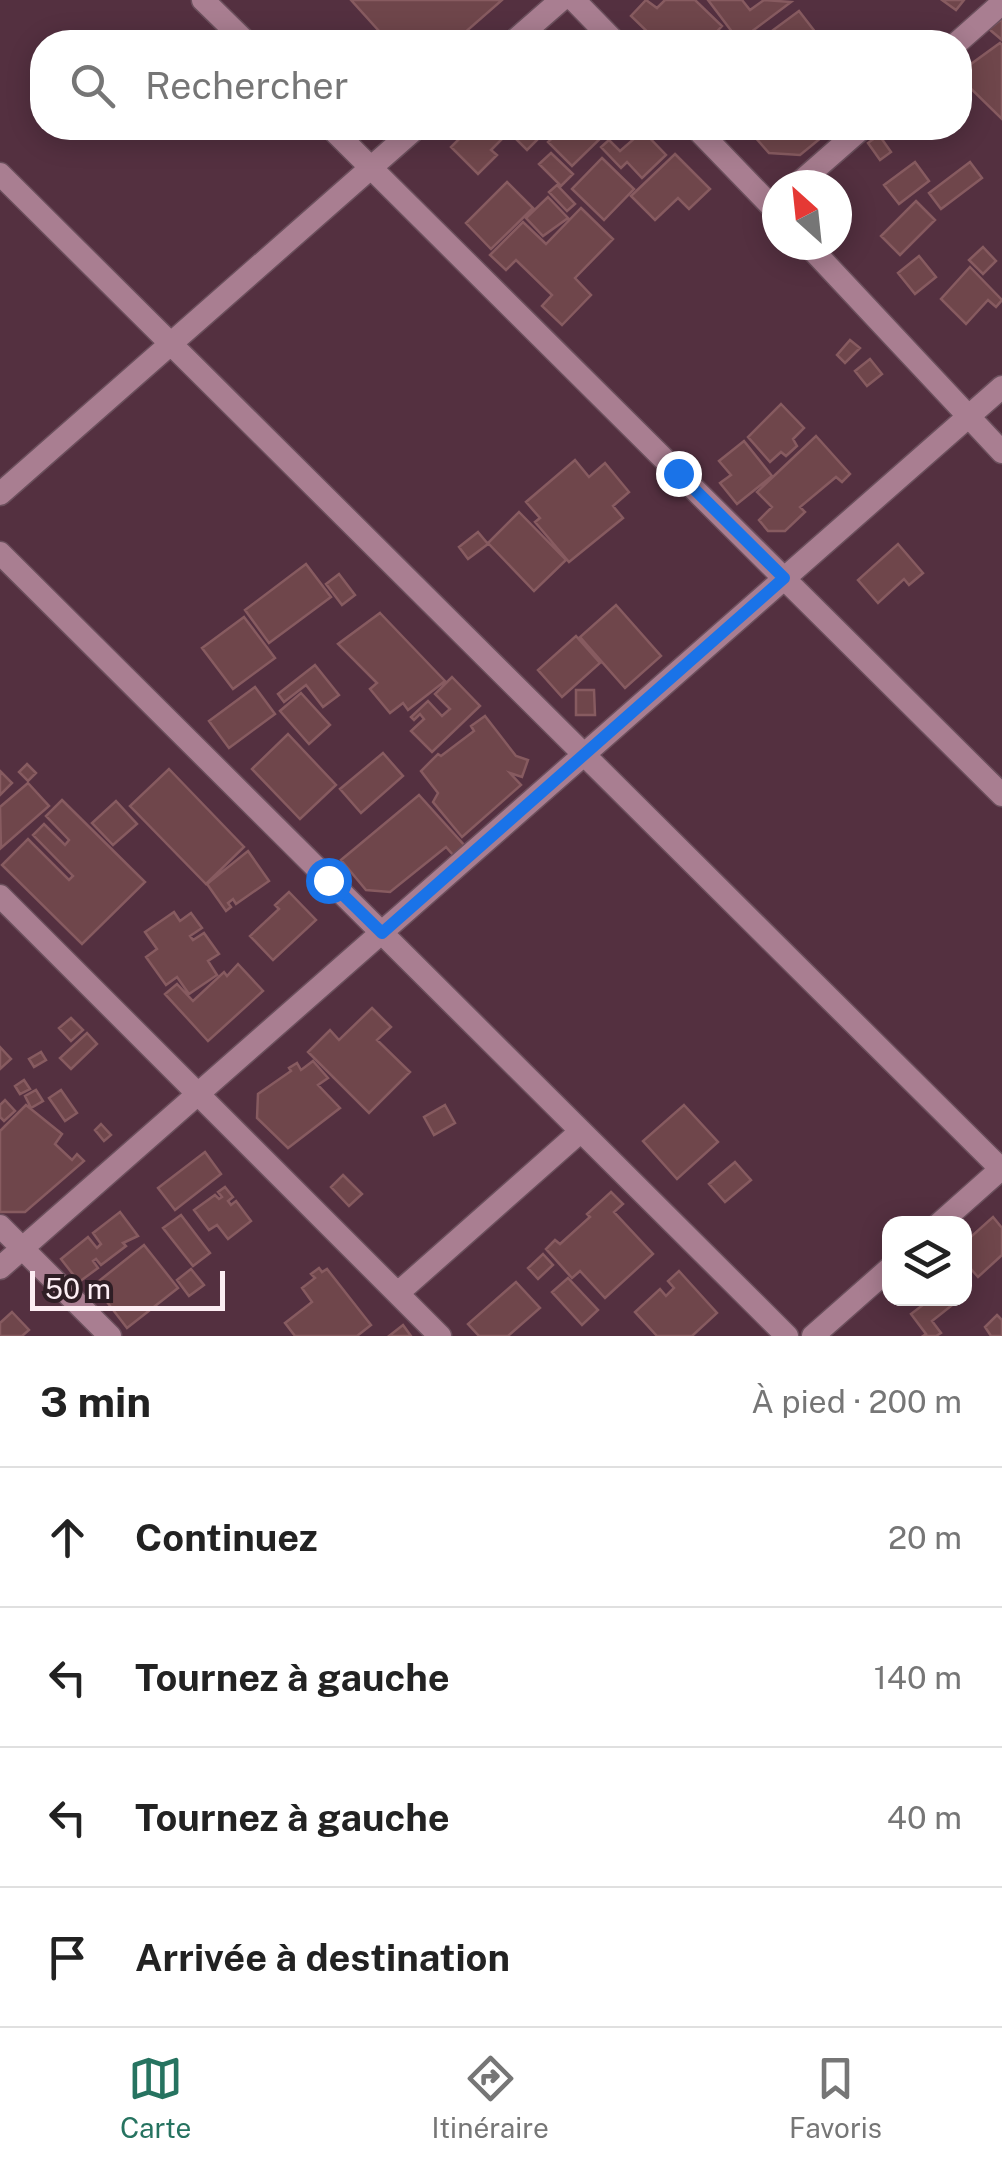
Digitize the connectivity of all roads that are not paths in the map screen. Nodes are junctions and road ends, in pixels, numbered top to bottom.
1 (203, 0) edge
2 (561, 0) edge
3 (574, 0) edge
4 (1002, 3) edge
5 (234, 30) edge
6 (526, 30) edge
7 (603, 30) edge
8 (972, 30) edge
9 (343, 140) edge
10 (402, 140) edge
11 (708, 140) edge
12 (849, 140) edge
13 (371, 167) junction
14 (815, 170) edge
15 (0, 174) edge
16 (762, 193) edge
17 (822, 260) edge
18 (170, 344) junction
19 (1002, 387) edge
20 (968, 418) junction
21 (1002, 452) edge
22 (0, 494) edge
23 (0, 553) edge
24 (784, 578) junction
25 (584, 755) junction
26 (1002, 795) edge
27 (0, 896) edge
28 (382, 933) junction
29 (198, 1094) junction
30 (581, 1131) junction
31 (1002, 1169) edge
32 (948, 1216) edge
33 (0, 1226) edge
34 (22, 1248) junction
35 (0, 1268) edge
36 (882, 1275) edge
37 (398, 1293) junction
38 (110, 1336) edge
39 (440, 1336) edge
40 (787, 1336) edge
41 (813, 1336) edge

1 - 5 street
2 - 6 street
3 - 7 street
4 - 8 street
9 - 13 street
10 - 13 street
11 - 16 street
12 - 14 street
13 - 18 street
13 - 24 street
15 - 18 street
17 - 20 street
18 - 22 street
18 - 25 street
19 - 20 street
20 - 21 street
20 - 24 street
23 - 28 street
24 - 25 street
24 - 26 street
25 - 28 street
25 - 31 street
27 - 29 street
28 - 29 street
28 - 30 street
29 - 34 street
29 - 37 street
30 - 37 street
30 - 40 street
31 - 32 street
33 - 34 street
34 - 35 street
34 - 38 street
36 - 41 street
37 - 39 street

